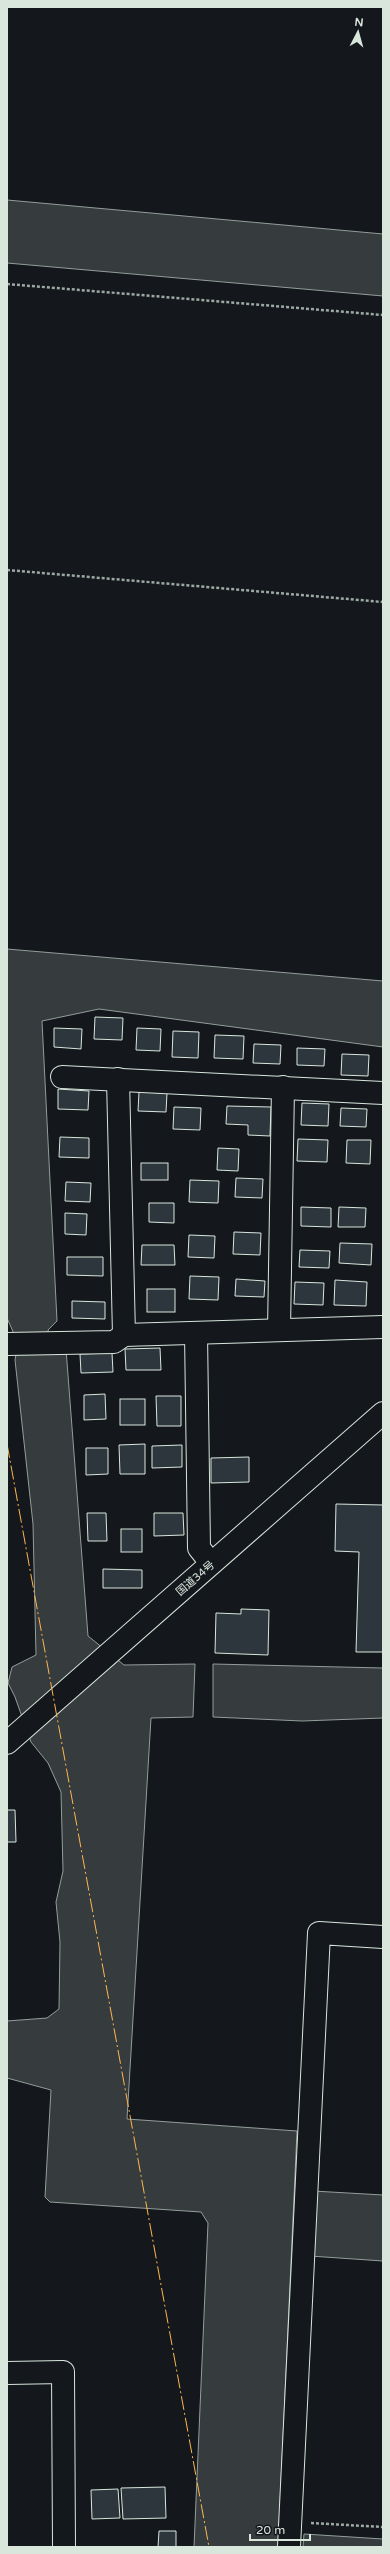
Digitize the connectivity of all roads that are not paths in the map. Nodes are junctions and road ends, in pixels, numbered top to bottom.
1 (62, 1077) dead end
2 (118, 1079) junction
3 (282, 1087) junction
4 (383, 1093) edge
5 (383, 1327) edge
6 (279, 1330) junction
7 (196, 1333) junction
8 (124, 1335) junction
9 (10, 1344) edge
10 (383, 1413) edge
11 (211, 1563) junction
12 (14, 1736) edge
13 (383, 1937) edge
14 (7, 2373) edge
15 (64, 2547) edge
16 (289, 2547) edge

1 - 2 main road
2 - 3 main road
2 - 8 main road
3 - 4 main road
3 - 6 main road
5 - 6 main road
6 - 7 main road
7 - 8 main road
7 - 11 main road
8 - 9 main road
10 - 11 main road, 国道34号
11 - 12 main road, 国道34号
13 - 16 main road
14 - 15 main road

